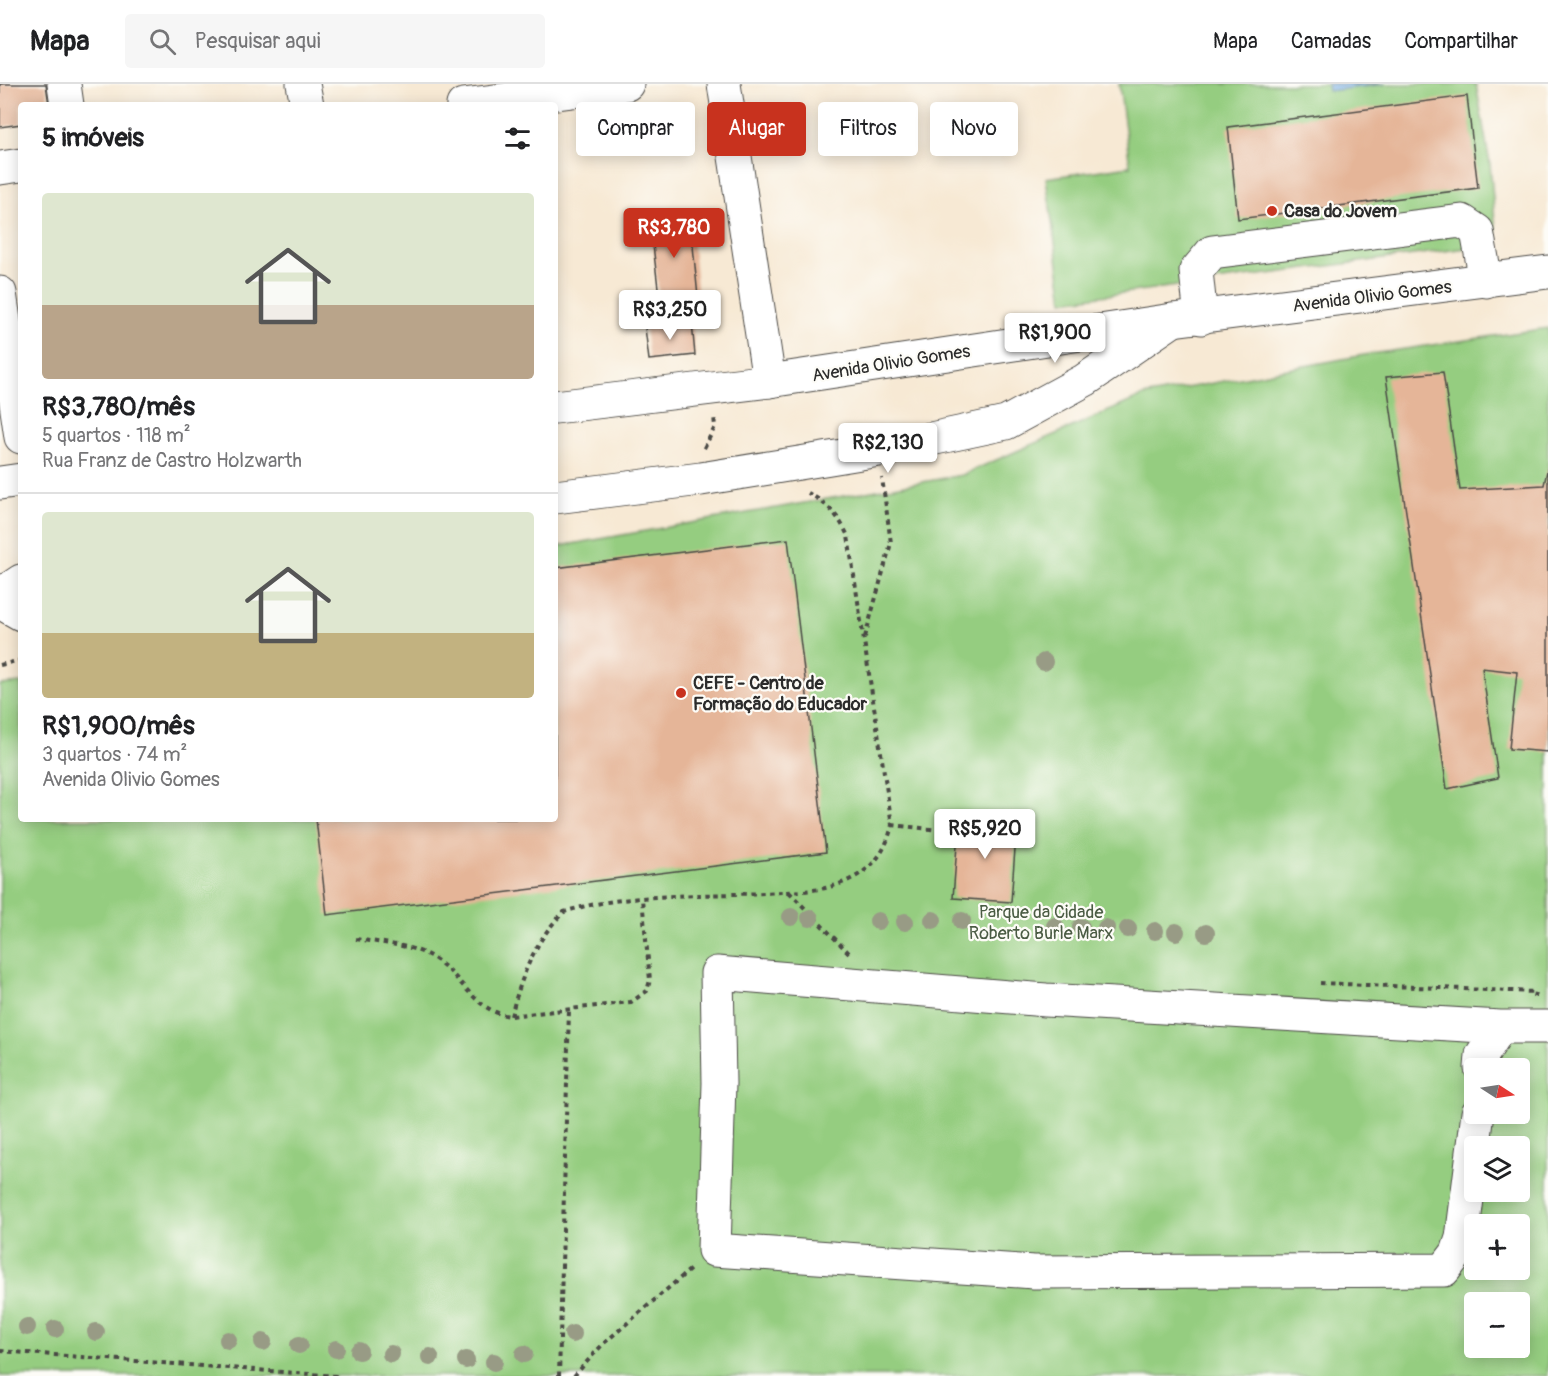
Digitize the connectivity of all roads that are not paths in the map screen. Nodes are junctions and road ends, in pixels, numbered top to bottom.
1 (64, 84) edge
2 (303, 84) edge
3 (627, 84) edge
4 (724, 84) edge
5 (67, 102) edge
6 (306, 102) edge
7 (486, 102) edge
8 (18, 165) edge
9 (0, 168) edge
10 (1548, 272) edge
11 (1486, 281) junction
12 (0, 293) edge
13 (1187, 319) junction
14 (769, 381) junction
15 (17, 398) edge
16 (558, 407) edge
17 (18, 480) edge
18 (0, 483) edge
19 (558, 497) edge
20 (18, 583) edge
21 (0, 595) edge
22 (0, 602) edge
23 (18, 612) edge
24 (1500, 1027) junction
25 (1540, 1027) edge
26 (1482, 1058) edge
27 (1477, 1124) edge

1 - 5 main road
2 - 6 main road
3 - 7 main road
4 - 14 main road
8 - 9 main road
10 - 11 main road, Avenida Olivio Gomes
11 - 13 main road, Avenida Olivio Gomes
11 - 13 main road
12 - 15 main road
13 - 14 main road, Avenida Olivio Gomes
13 - 19 main road
14 - 16 main road, Avenida Olivio Gomes
17 - 18 main road
20 - 21 main road
22 - 23 main road
24 - 25 main road
24 - 26 main road
24 - 27 main road

